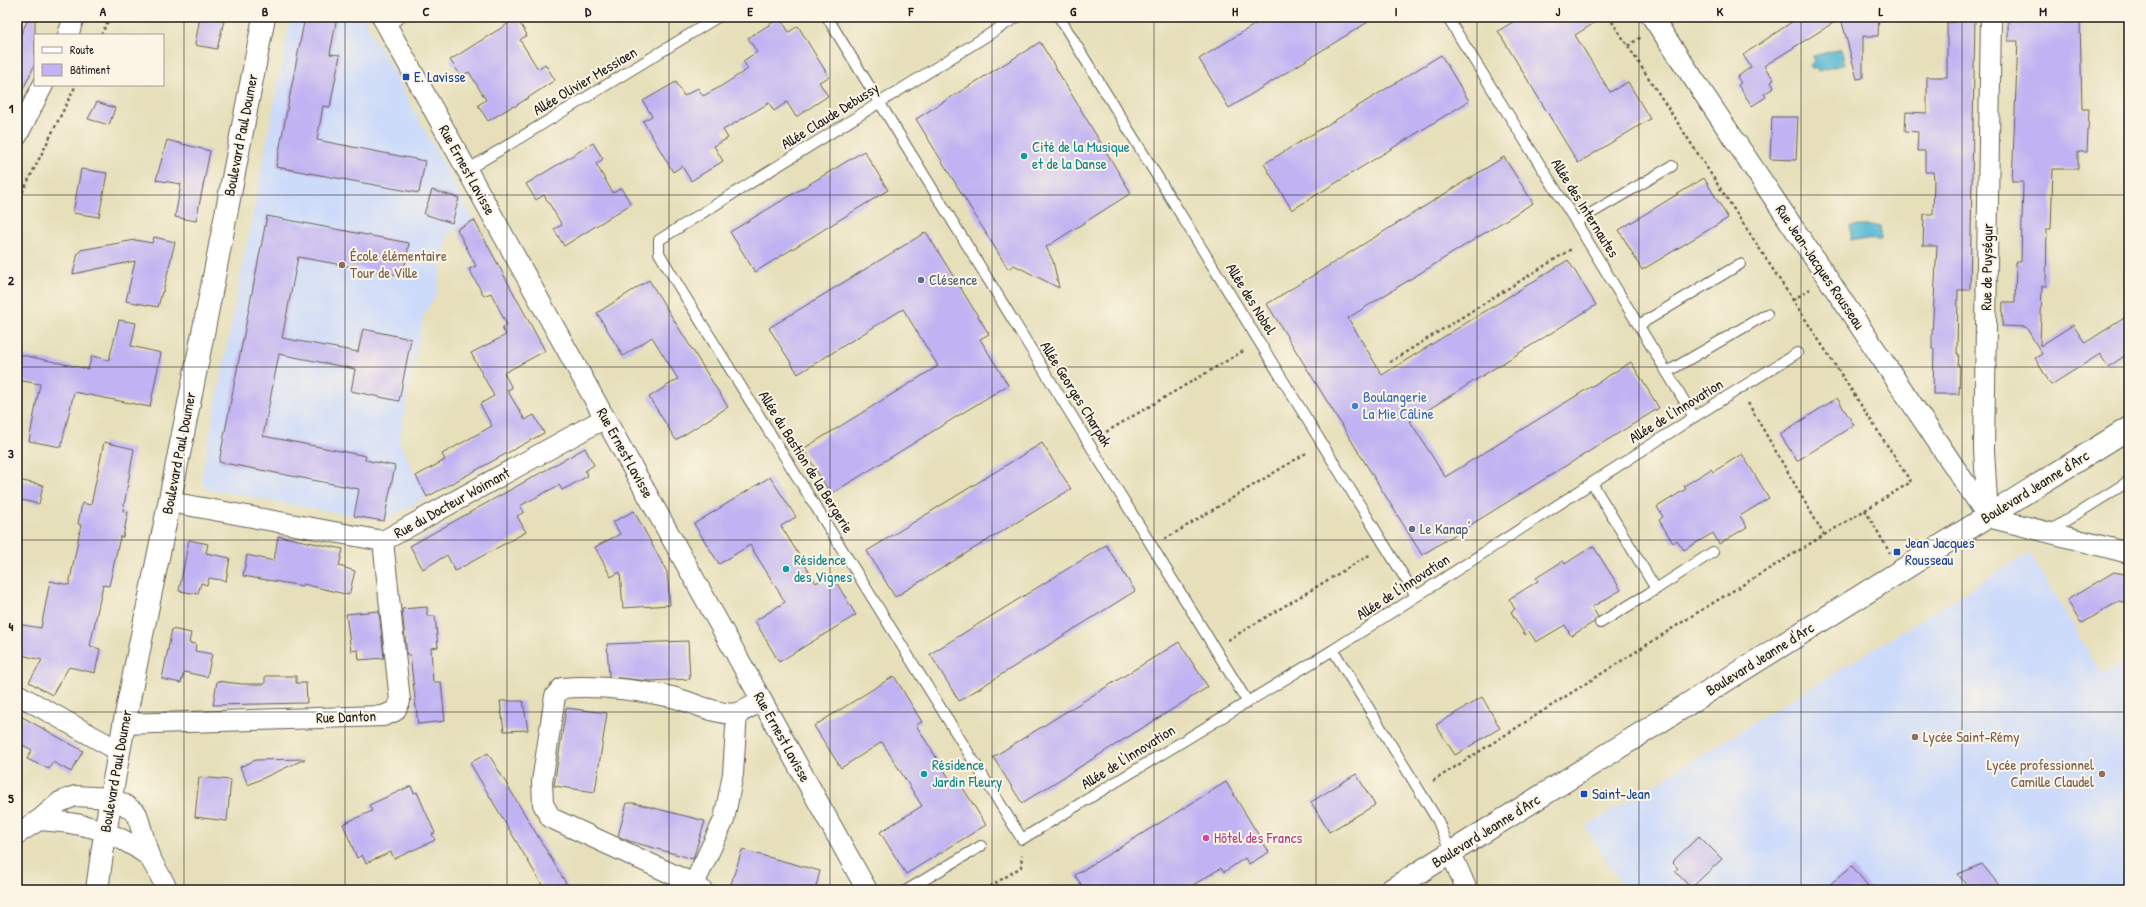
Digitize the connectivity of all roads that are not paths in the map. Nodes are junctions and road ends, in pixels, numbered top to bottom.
1 (74, 17) edge
2 (264, 17) edge
3 (718, 17) edge
4 (827, 17) edge
5 (1017, 17) edge
6 (1059, 17) edge
7 (1447, 17) edge
8 (1652, 17) edge
9 (1991, 17) edge
10 (390, 20) edge
11 (68, 34) edge
12 (42, 86) edge
13 (880, 103) junction
14 (17, 136) edge
15 (1672, 166) dead end
16 (467, 170) junction
17 (1576, 222) junction
18 (659, 240) joint
19 (1740, 264) dead end
20 (1766, 314) dead end
21 (1638, 325) junction
22 (1797, 353) dead end
23 (1667, 372) junction
24 (1694, 417) junction
25 (605, 418) junction
26 (2129, 428) edge
27 (1984, 450) junction
28 (1950, 462) junction
29 (2129, 481) edge
30 (1592, 483) junction
31 (170, 502) junction
32 (1988, 517) junction
33 (2048, 532) junction
34 (383, 541) junction
35 (1713, 552) dead end
36 (2129, 552) edge
37 (1656, 589) junction
38 (1416, 596) junction
39 (1600, 624) dead end
40 (1333, 650) junction
41 (17, 694) edge
42 (762, 701) junction
43 (1248, 701) junction
44 (737, 713) junction
45 (123, 724) junction
46 (119, 751) junction
47 (111, 798) junction
48 (39, 820) junction
49 (105, 831) junction
50 (17, 834) edge
51 (1022, 839) joint
52 (981, 846) dead end
53 (1451, 853) junction
54 (149, 856) junction
55 (698, 887) edge
56 (97, 890) edge
57 (168, 890) edge
58 (867, 890) edge
59 (907, 890) edge
60 (1391, 890) edge
61 (1467, 890) edge

1 - 11 street
2 - 31 main road, Boulevard Paul Doumer
3 - 16 lane, Allée Olivier Messiaen
4 - 13 lane, Allée Georges Charpak
5 - 13 lane, Allée Claude Debussy
6 - 38 lane, Allée des Nobel
7 - 17 lane, Allée des Internautes
8 - 28 street, Rue Jean-Jacques Rousseau
9 - 27 street, Rue de Puységur
10 - 16 street, Rue Ernest Lavisse
12 - 14 street
13 - 18 lane, Allée Claude Debussy
13 - 43 lane, Allée Georges Charpak
15 - 17 lane
16 - 25 street, Rue Ernest Lavisse
17 - 21 lane, Allée des Internautes
18 - 51 lane, Allée du Bastion de la Bergerie
19 - 21 lane
20 - 23 lane
21 - 23 lane, Allée des Internautes
22 - 24 lane, Allée de l'Innovation
23 - 24 lane, Allée des Internautes
24 - 30 lane, Allée de l'Innovation
25 - 34 street, Rue du Docteur Woimant
25 - 42 street, Rue Ernest Lavisse
26 - 32 main road, Boulevard Jeanne d'Arc
27 - 28 street
27 - 32 street, Rue de Puységur
28 - 32 street, Rue Jean-Jacques Rousseau
29 - 33 lane
30 - 37 lane
30 - 38 lane, Allée de l'Innovation
31 - 34 street, Rue du Docteur Woimant
31 - 45 main road, Boulevard Paul Doumer
32 - 33 street
32 - 53 main road, Boulevard Jeanne d'Arc
33 - 36 street
34 - 45 street, Rue Danton
35 - 37 lane
37 - 39 lane
38 - 40 lane, Allée de l'Innovation
40 - 43 lane, Allée de l'Innovation
40 - 53 lane
41 - 46 street
42 - 44 street
42 - 58 street, Rue Ernest Lavisse
43 - 51 lane, Allée de l'Innovation
44 - 55 street
44 - 55 street
45 - 46 main road, Boulevard Paul Doumer
46 - 47 main road, Boulevard Paul Doumer
47 - 48 street
47 - 49 main road, Boulevard Paul Doumer
47 - 54 street
48 - 49 street
48 - 50 street
49 - 54 street
49 - 56 main road, Boulevard Paul Doumer
52 - 59 lane
53 - 60 main road, Boulevard Jeanne d'Arc
53 - 61 street
54 - 57 street

